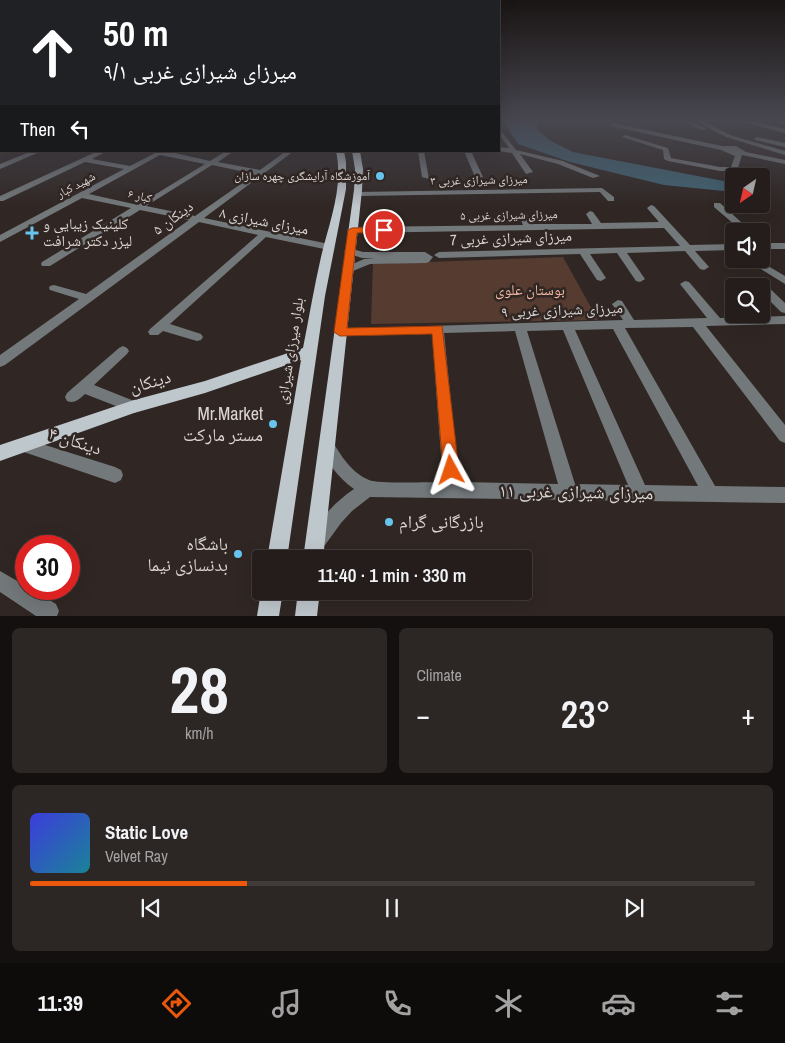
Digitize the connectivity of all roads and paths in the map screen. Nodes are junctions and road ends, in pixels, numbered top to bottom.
1 (666, 149) edge
2 (505, 150) edge
3 (721, 150) edge
4 (724, 150) edge
5 (740, 150) edge
6 (515, 151) junction
7 (37, 152) edge
8 (102, 152) edge
9 (161, 152) edge
10 (229, 152) edge
11 (290, 152) edge
12 (340, 152) edge
13 (356, 152) edge
14 (421, 152) edge
15 (467, 152) edge
16 (740, 153) junction
17 (85, 160) junction
18 (211, 163) junction
19 (783, 164) edge
20 (0, 167) edge
21 (131, 168) junction
22 (529, 172) dead end
23 (262, 173) junction
24 (596, 176) dead end
25 (479, 177) dead end
26 (426, 178) dead end
27 (541, 187) junction
28 (482, 189) junction
29 (420, 193) junction
30 (357, 194) junction
31 (80, 195) junction
32 (0, 199) edge
33 (548, 199) dead end
34 (611, 200) dead end
35 (483, 202) dead end
36 (422, 203) dead end
37 (717, 205) dead end
38 (137, 208) junction
39 (651, 208) dead end
40 (590, 214) dead end
41 (524, 215) dead end
42 (457, 217) dead end
43 (195, 221) junction
44 (738, 223) edge
45 (598, 226) junction
46 (667, 226) junction
47 (529, 227) junction
48 (460, 228) junction
49 (352, 230) junction
50 (263, 235) junction
51 (0, 239) edge
52 (770, 245) edge
53 (785, 246) edge
54 (329, 247) junction
55 (725, 247) edge
56 (688, 249) junction
57 (620, 250) junction
58 (583, 251) junction
59 (356, 253) junction
60 (439, 255) dead end
61 (46, 264) dead end
62 (704, 267) dead end
63 (764, 268) edge
64 (348, 270) junction
65 (601, 278) dead end
66 (640, 279) dead end
67 (785, 281) edge
68 (685, 284) dead end
69 (54, 288) dead end
70 (89, 298) junction
71 (770, 299) edge
72 (618, 304) dead end
73 (784, 319) edge
74 (717, 322) junction
75 (697, 323) junction
76 (631, 324) junction
77 (617, 325) junction
78 (567, 326) junction
79 (520, 327) junction
80 (438, 329) junction
81 (340, 332) junction
82 (197, 337) dead end
83 (123, 351) dead end
84 (311, 351) junction
85 (0, 362) edge
86 (83, 387) junction
87 (72, 397) dead end
88 (134, 407) junction
89 (785, 436) edge
90 (327, 444) junction
91 (23, 445) junction
92 (0, 453) edge
93 (115, 475) dead end
94 (368, 489) junction
95 (452, 490) junction
96 (569, 492) junction
97 (640, 493) junction
98 (711, 494) junction
99 (785, 496) edge
100 (279, 550) edge
101 (314, 550) edge
102 (315, 550) edge
103 (0, 580) edge
104 (271, 600) edge
105 (308, 600) edge
106 (48, 613) edge
107 (268, 616) edge
108 (306, 616) edge

1 - 16 street
2 - 6 street
3 - 16 street
4 - 16 street
5 - 16 street
6 - 22 street
6 - 24 street
7 - 20 street
8 - 17 street
9 - 18 street
9 - 21 street, شهید کبار
10 - 18 street
11 - 23 street, ۵ دینکان
12 - 54 main road, بلوار میرزای شیرازی
13 - 30 main road
14 - 26 street
15 - 25 street
16 - 19 street
17 - 21 street
17 - 32 street
18 - 23 street
18 - 38 street
21 - 31 street, شهید کبار
23 - 43 street, ۵ دینکان
27 - 28 street, ۳ میرزای شیرازی غربی
27 - 33 street
27 - 34 street, ۳ میرزای شیرازی غربی
28 - 29 street, ۳ میرزای شیرازی غربی
28 - 35 street
29 - 30 street, ۳ میرزای شیرازی غربی
29 - 36 street
30 - 49 main road
31 - 38 street, ۶ کبار
31 - 51 street, شهید کبار
37 - 44 street
38 - 43 street, ۶ کبار
38 - 61 street
39 - 46 street
40 - 45 street
41 - 47 street
42 - 48 street
43 - 50 street, ۸ میرزای شیرازی
43 - 70 street, ۵ دینکان
45 - 46 street, ۵ میرزای شیرازی غربی
45 - 47 street, ۵ میرزای شیرازی غربی
46 - 56 street
47 - 48 street, ۵ میرزای شیرازی غربی
48 - 49 street, ۵ میرزای شیرازی غربی
49 - 59 main road
50 - 54 street, ۸ میرزای شیرازی
50 - 82 street
52 - 53 street
54 - 84 main road, بلوار میرزای شیرازی
55 - 56 street, میرزای شیرازی غربی 7
56 - 57 street, میرزای شیرازی غربی 7
56 - 62 street
57 - 58 street, میرزای شیرازی غربی 7
57 - 66 street
58 - 60 street, میرزای شیرازی غربی 7
58 - 65 street
59 - 64 main road
59 - 64 street
63 - 67 street
64 - 81 main road
68 - 74 street
69 - 70 street
70 - 85 street, ۵ دینکان
71 - 73 street
72 - 76 street
73 - 74 street, میرزای شیرازی غربی ۹
74 - 75 street, میرزای شیرازی غربی ۹
75 - 76 street, میرزای شیرازی غربی ۹
75 - 89 street
76 - 77 street, میرزای شیرازی غربی ۹
77 - 78 street, میرزای شیرازی غربی ۹
77 - 98 street
78 - 79 street, میرزای شیرازی غربی ۹
78 - 97 street
79 - 80 street, میرزای شیرازی غربی ۹
79 - 96 street
80 - 81 street, میرزای شیرازی غربی ۹
80 - 95 street
81 - 90 main road
83 - 86 street
84 - 88 main road, دینکان
84 - 100 main road, بلوار میرزای شیرازی
86 - 87 street
86 - 88 street
88 - 91 main road, دینکان
90 - 94 street
90 - 101 main road
91 - 92 main road, دینکان
91 - 93 street, دینکان ۴
94 - 95 street, میرزای شیرازی غربی ۱۱
94 - 102 street
95 - 96 street, میرزای شیرازی غربی ۱۱
96 - 97 street, میرزای شیرازی غربی ۱۱
97 - 98 street, میرزای شیرازی غربی ۱۱
98 - 99 street, میرزای شیرازی غربی ۱۱
103 - 106 street
104 - 107 main road
105 - 108 main road

